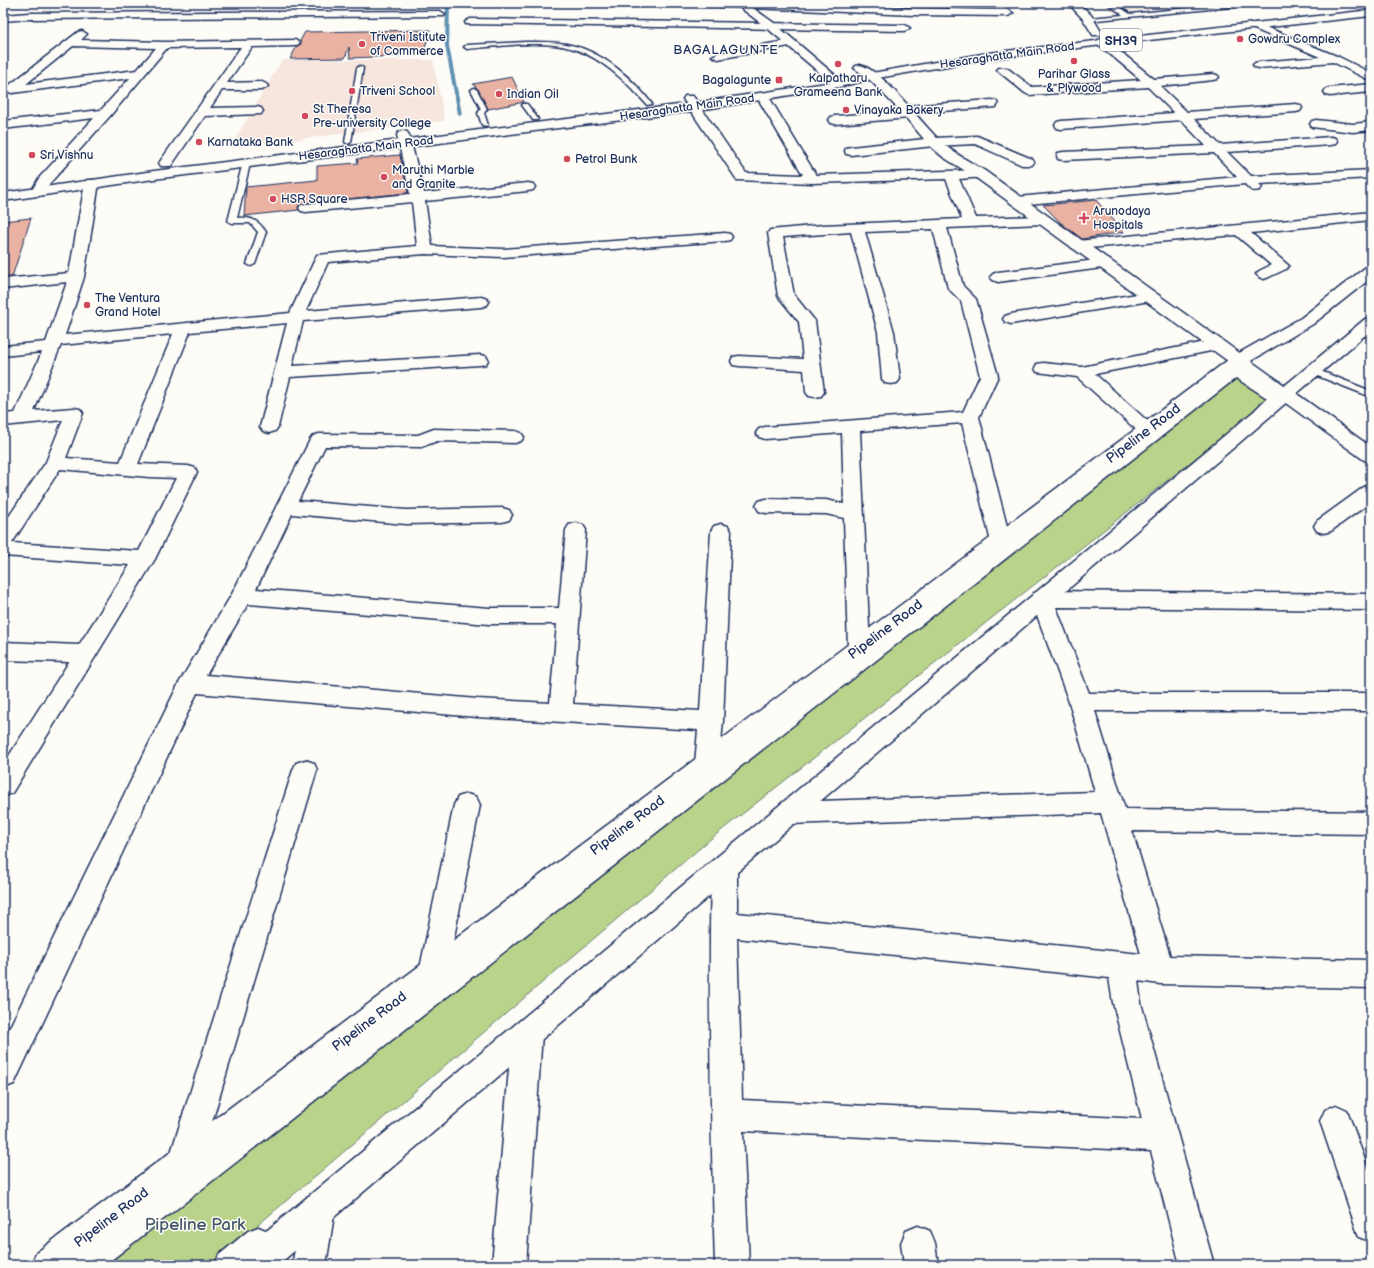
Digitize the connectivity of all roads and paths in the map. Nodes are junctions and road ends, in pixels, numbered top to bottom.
1 (122, 3) edge
2 (705, 3) edge
3 (740, 3) edge
4 (1073, 3) edge
5 (1110, 3) edge
6 (1178, 3) edge
7 (1252, 3) edge
8 (1188, 10) junction
9 (1008, 13) dead end
10 (1371, 13) edge
11 (440, 14) dead end
12 (1129, 16) junction
13 (105, 17) junction
14 (3, 18) edge
15 (14, 18) junction
16 (1089, 20) junction
17 (470, 22) dead end
18 (1183, 23) dead end
19 (3, 25) edge
20 (770, 25) junction
21 (1256, 26) junction
22 (905, 28) dead end
23 (1099, 37) junction
24 (70, 43) junction
25 (295, 43) dead end
26 (791, 43) junction
27 (250, 44) junction
28 (164, 45) junction
29 (468, 47) dead end
30 (718, 56) dead end
31 (1335, 59) junction
32 (1259, 65) dead end
33 (360, 68) dead end
34 (860, 68) junction
35 (1003, 70) dead end
36 (141, 73) junction
37 (828, 74) junction
38 (872, 76) junction
39 (1213, 77) dead end
40 (1371, 78) edge
41 (1151, 83) junction
42 (839, 84) junction
43 (262, 86) dead end
44 (220, 87) junction
45 (1371, 88) edge
46 (7, 89) edge
47 (474, 90) dead end
48 (1330, 92) dead end
49 (763, 97) junction
50 (692, 103) junction
51 (649, 104) junction
52 (992, 104) dead end
53 (525, 105) dead end
54 (1296, 108) dead end
55 (257, 111) dead end
56 (202, 112) junction
57 (908, 112) junction
58 (106, 113) junction
59 (1183, 115) junction
60 (535, 119) junction
61 (835, 120) dead end
62 (1061, 124) dead end
63 (1316, 124) dead end
64 (3, 125) edge
65 (485, 125) junction
66 (1371, 126) edge
67 (404, 139) junction
68 (1331, 141) dead end
69 (348, 142) junction
70 (934, 142) junction
71 (1216, 149) junction
72 (851, 151) dead end
73 (1063, 156) dead end
74 (1028, 162) dead end
75 (166, 163) junction
76 (246, 164) junction
77 (980, 174) junction
78 (1371, 174) edge
79 (951, 175) junction
80 (812, 179) junction
81 (92, 183) junction
82 (1252, 184) junction
83 (3, 186) edge
84 (41, 186) junction
85 (528, 187) dead end
86 (3, 197) edge
87 (418, 198) junction
88 (1017, 201) junction
89 (306, 208) dead end
90 (1371, 216) edge
91 (1044, 220) junction
92 (971, 224) junction
93 (939, 225) junction
94 (858, 228) junction
95 (1239, 230) junction
96 (725, 237) dead end
97 (1077, 245) junction
98 (425, 250) junction
99 (251, 264) dead end
100 (1104, 264) junction
101 (1371, 270) edge
102 (1264, 274) dead end
103 (76, 277) junction
104 (998, 277) dead end
105 (3, 284) edge
106 (1150, 297) junction
107 (481, 302) dead end
108 (296, 317) junction
109 (1011, 318) dead end
110 (184, 328) junction
111 (1367, 329) edge
112 (54, 344) junction
113 (1215, 345) junction
114 (3, 351) edge
115 (480, 360) dead end
116 (739, 361) dead end
117 (1238, 361) junction
118 (812, 365) junction
119 (1043, 368) dead end
120 (1313, 371) junction
121 (283, 372) junction
122 (1082, 372) junction
123 (891, 379) dead end
124 (815, 392) dead end
125 (1285, 394) junction
126 (1371, 394) edge
127 (970, 417) junction
128 (22, 418) junction
129 (3, 420) edge
130 (851, 426) junction
131 (269, 427) dead end
132 (1147, 430) junction
133 (765, 433) dead end
134 (515, 437) dead end
135 (1370, 454) edge
136 (55, 463) junction
137 (127, 468) junction
138 (1371, 492) edge
139 (766, 506) dead end
140 (285, 507) junction
141 (854, 512) junction
142 (502, 515) dead end
143 (1324, 526) dead end
144 (576, 530) dead end
145 (721, 531) dead end
146 (3, 541) edge
147 (1001, 542) junction
148 (3, 549) edge
149 (145, 559) junction
150 (242, 596) junction
151 (1042, 599) junction
152 (1371, 602) edge
153 (569, 616) junction
154 (858, 649) junction
155 (3, 651) edge
156 (84, 654) junction
157 (190, 683) junction
158 (1081, 702) junction
159 (1371, 702) edge
160 (561, 712) junction
161 (711, 721) junction
162 (707, 764) junction
163 (305, 770) dead end
164 (3, 786) edge
165 (467, 805) dead end
166 (1113, 811) junction
167 (789, 813) junction
168 (1371, 823) edge
169 (724, 867) junction
170 (723, 924) junction
171 (1122, 966) junction
172 (1160, 970) junction
173 (433, 972) junction
174 (1371, 974) edge
175 (527, 1034) junction
176 (3, 1073) edge
177 (727, 1115) junction
178 (1336, 1121) dead end
179 (1163, 1136) junction
180 (184, 1162) junction
181 (319, 1209) junction
182 (1371, 1225) edge
183 (48, 1265) edge
184 (83, 1265) edge
185 (229, 1265) edge
186 (252, 1265) edge
187 (309, 1265) edge
188 (509, 1265) edge
189 (732, 1265) edge
190 (1197, 1265) edge

1 - 13 street
2 - 3 street
3 - 9 street
3 - 20 street
4 - 16 street
5 - 12 lane
6 - 8 lane
7 - 8 lane
8 - 12 lane
10 - 21 street, Hesaraghatta Main Road / SH39
11 - 13 street
12 - 16 lane
13 - 15 street
13 - 24 street
14 - 15 street
15 - 19 street
16 - 23 street
17 - 20 street
18 - 23 street
20 - 22 street
20 - 26 street
21 - 23 street, Hesaraghatta Main Road / SH39
21 - 31 street
23 - 34 street, Hesaraghatta Main Road
23 - 38 street, Hesaraghatta Main Road / SH39
23 - 41 street
24 - 28 street
24 - 46 street
25 - 27 street
26 - 30 street
26 - 37 street
27 - 28 street
27 - 44 street
28 - 36 street
29 - 51 lane
31 - 32 street
31 - 40 street
33 - 69 lane
34 - 37 street, Hesaraghatta Main Road
34 - 38 street
35 - 41 street
36 - 46 street
36 - 58 street
37 - 42 street
37 - 50 street, Hesaraghatta Main Road
38 - 42 street, Hesaraghatta Main Road / SH39
38 - 57 street
39 - 41 street
41 - 59 street
42 - 49 street, Hesaraghatta Main Road / SH39
43 - 44 street
44 - 56 street
45 - 48 street
47 - 65 lane
49 - 50 street, Hesaraghatta Main Road / SH39
49 - 80 street
50 - 51 street, Hesaraghatta Main Road
50 - 67 street, Hesaraghatta Main Road / SH39
50 - 80 street
51 - 60 street, Hesaraghatta Main Road
52 - 57 street
53 - 60 lane
54 - 59 street
55 - 56 street
56 - 75 street
57 - 61 street
57 - 70 street
58 - 64 street
58 - 84 street
59 - 62 street
59 - 71 street
60 - 65 street, Hesaraghatta Main Road
63 - 66 street
65 - 67 street, Hesaraghatta Main Road
67 - 69 street, Hesaraghatta Main Road
67 - 76 street, Hesaraghatta Main Road / SH39
67 - 87 street
68 - 71 street
69 - 75 street, Hesaraghatta Main Road
70 - 72 street
70 - 74 street
70 - 77 street
71 - 73 street
71 - 82 street
75 - 84 street, Hesaraghatta Main Road
76 - 81 street, Hesaraghatta Main Road / SH39
76 - 99 lane
77 - 79 street
77 - 88 street
78 - 82 street
79 - 80 street
79 - 92 street
81 - 84 street, Hesaraghatta Main Road / SH39
81 - 103 street
82 - 88 street
83 - 84 street, Hesaraghatta Main Road
84 - 86 street, Hesaraghatta Main Road / SH39
85 - 87 street
87 - 89 street
87 - 98 street
88 - 91 street
90 - 95 street
91 - 92 street
91 - 97 street
92 - 93 street
93 - 94 street
93 - 127 street
94 - 118 street
94 - 123 street
95 - 97 street
95 - 102 street
96 - 98 street
97 - 100 street
98 - 108 street
100 - 104 street
100 - 106 street
101 - 117 street, Pipeline Road
103 - 105 street
103 - 112 street
106 - 109 street
106 - 113 street
107 - 108 street
108 - 110 street
108 - 121 street
110 - 112 street
110 - 137 street
111 - 120 street
112 - 114 street
112 - 128 street
113 - 117 street
113 - 122 street
115 - 121 street
116 - 118 street
117 - 125 street
117 - 132 street, Pipeline Road
118 - 124 street
119 - 122 street
120 - 125 street
120 - 126 lane
121 - 131 street
122 - 132 street
125 - 135 street
125 - 151 street
127 - 130 street
127 - 147 street
128 - 129 street
128 - 136 street
130 - 133 street
130 - 141 street
132 - 147 street, Pipeline Road
134 - 140 street
136 - 137 street
136 - 146 street
137 - 149 street
138 - 143 street
139 - 141 street
140 - 142 street
140 - 150 street
141 - 154 street
144 - 153 street
145 - 161 street
147 - 154 street, Pipeline Road
148 - 149 street
149 - 156 street
150 - 153 street
150 - 157 street
151 - 152 street
151 - 158 street
151 - 167 street
153 - 160 street
154 - 162 street, Pipeline Road
155 - 156 street
156 - 164 street
157 - 160 street
157 - 176 street
158 - 159 street
158 - 166 street
160 - 161 street
161 - 162 street
162 - 173 street, Pipeline Road
163 - 180 street
165 - 173 street
166 - 167 street
166 - 168 street
166 - 172 street
167 - 169 street
169 - 170 street
169 - 175 street
170 - 171 street
170 - 177 street
171 - 172 street
171 - 179 street
172 - 174 street
173 - 180 street, Pipeline Road
175 - 181 street
175 - 188 street
177 - 179 street
177 - 189 street
178 - 182 street
179 - 190 street
180 - 183 street, Pipeline Road
181 - 186 street
181 - 187 street
184 - 185 street

